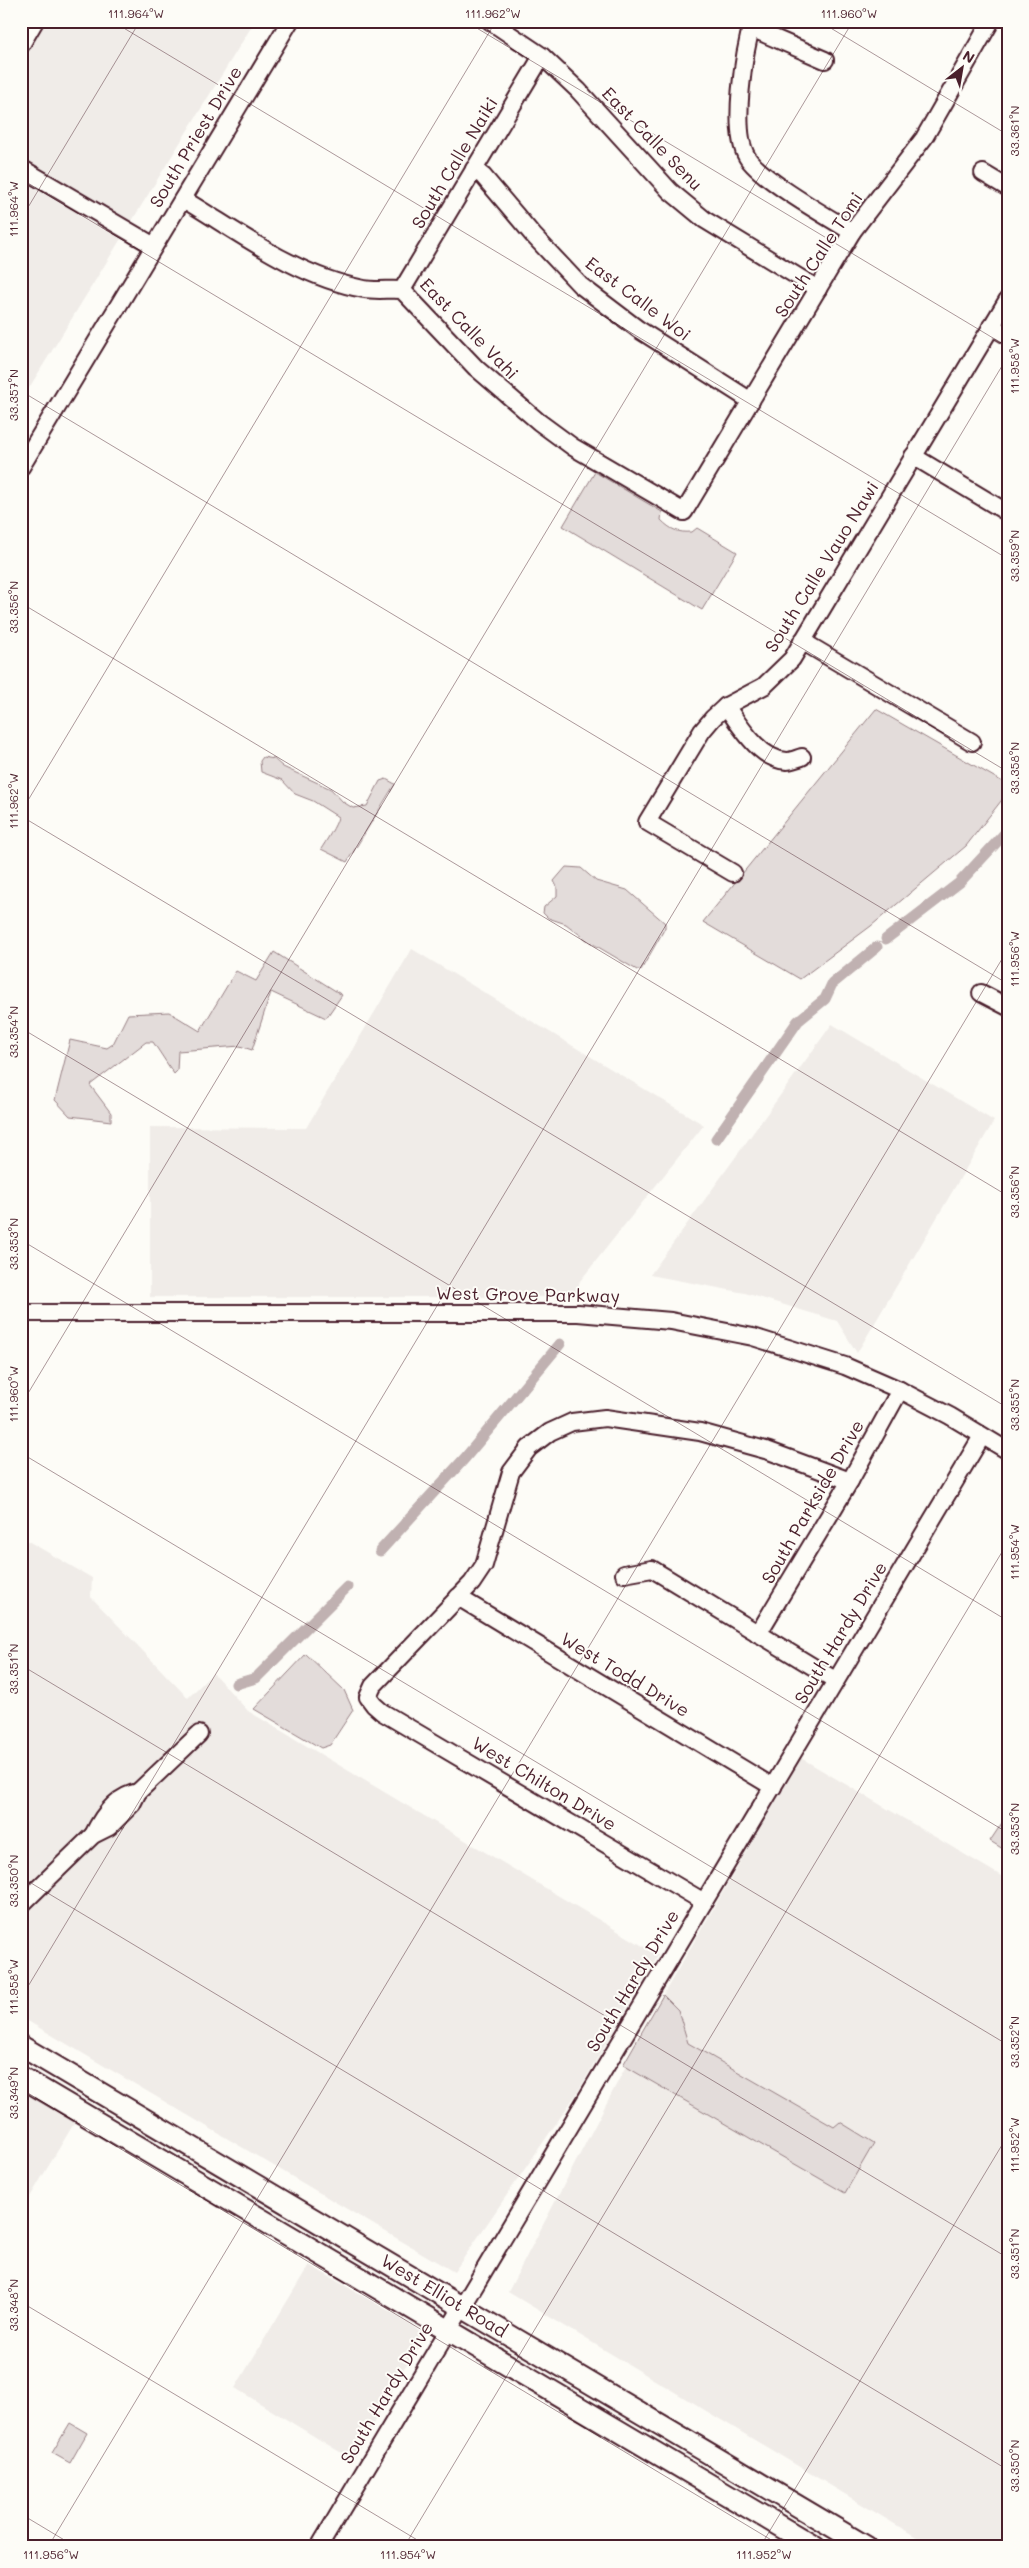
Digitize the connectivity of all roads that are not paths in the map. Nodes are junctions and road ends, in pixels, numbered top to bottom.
1 (35, 21) edge
2 (290, 21) edge
3 (490, 21) edge
4 (991, 21) edge
5 (752, 25) edge
6 (21, 45) edge
7 (542, 56) junction
8 (825, 60) dead end
9 (21, 168) edge
10 (474, 169) junction
11 (983, 173) dead end
12 (1008, 188) edge
13 (183, 199) junction
14 (852, 232) junction
15 (154, 246) junction
16 (818, 289) junction
17 (402, 290) junction
18 (1008, 299) edge
19 (991, 326) junction
20 (1008, 336) edge
21 (751, 401) junction
22 (913, 456) junction
23 (21, 467) edge
24 (684, 512) joint
25 (1008, 513) edge
26 (802, 641) junction
27 (726, 706) junction
28 (972, 742) dead end
29 (802, 757) dead end
30 (733, 872) dead end
31 (981, 993) dead end
32 (1008, 1007) edge
33 (21, 1313) edge
34 (900, 1390) junction
35 (982, 1436) junction
36 (1008, 1451) edge
37 (850, 1481) junction
38 (624, 1574) dead end
39 (458, 1597) junction
40 (758, 1634) junction
41 (835, 1680) junction
42 (199, 1734) dead end
43 (773, 1787) junction
44 (704, 1902) junction
45 (21, 1905) edge
46 (21, 2046) edge
47 (21, 2077) edge
48 (462, 2306) junction
49 (448, 2329) junction
50 (319, 2547) edge
51 (815, 2547) edge
52 (867, 2547) edge

1 - 6 street
2 - 13 street, South Priest Drive
3 - 7 street, East Calle Senu
4 - 14 street, South Calle Tomi
5 - 8 street
5 - 14 street
7 - 10 street, South Calle Naiki
7 - 16 street, East Calle Senu
9 - 15 street
10 - 17 street, South Calle Naiki
10 - 21 street, East Calle Woi
11 - 12 street
13 - 15 street, South Priest Drive
13 - 17 street, East Calle Vahi
14 - 16 street, South Calle Tomi
15 - 23 street, South Priest Drive
16 - 21 street, South Calle Tomi
17 - 24 street, East Calle Vahi
18 - 19 street, South Calle Vauo Nawi
19 - 20 street
19 - 22 street, South Calle Vauo Nawi
21 - 24 street, South Calle Tomi
22 - 25 street
22 - 26 street, South Calle Vauo Nawi
26 - 27 street, South Calle Vauo Nawi
26 - 28 street
27 - 29 street
27 - 30 street, South Calle Vauo Nawi
31 - 32 street
33 - 34 street, West Grove Parkway
34 - 35 street, West Grove Parkway
34 - 37 street, South Parkside Drive
35 - 36 street, West Grove Parkway
35 - 41 street, South Hardy Drive
37 - 39 street
37 - 40 street, South Parkside Drive
38 - 40 street
39 - 43 street, West Todd Drive
39 - 44 street, West Chilton Drive
40 - 41 street
41 - 43 street, South Hardy Drive
42 - 45 street
43 - 44 street, South Hardy Drive
44 - 48 street, South Hardy Drive
46 - 48 main road, West Elliot Road
47 - 49 main road, West Elliot Road
48 - 49 street, South Hardy Drive
48 - 52 main road, West Elliot Road
49 - 50 street, South Hardy Drive
49 - 51 main road, West Elliot Road

